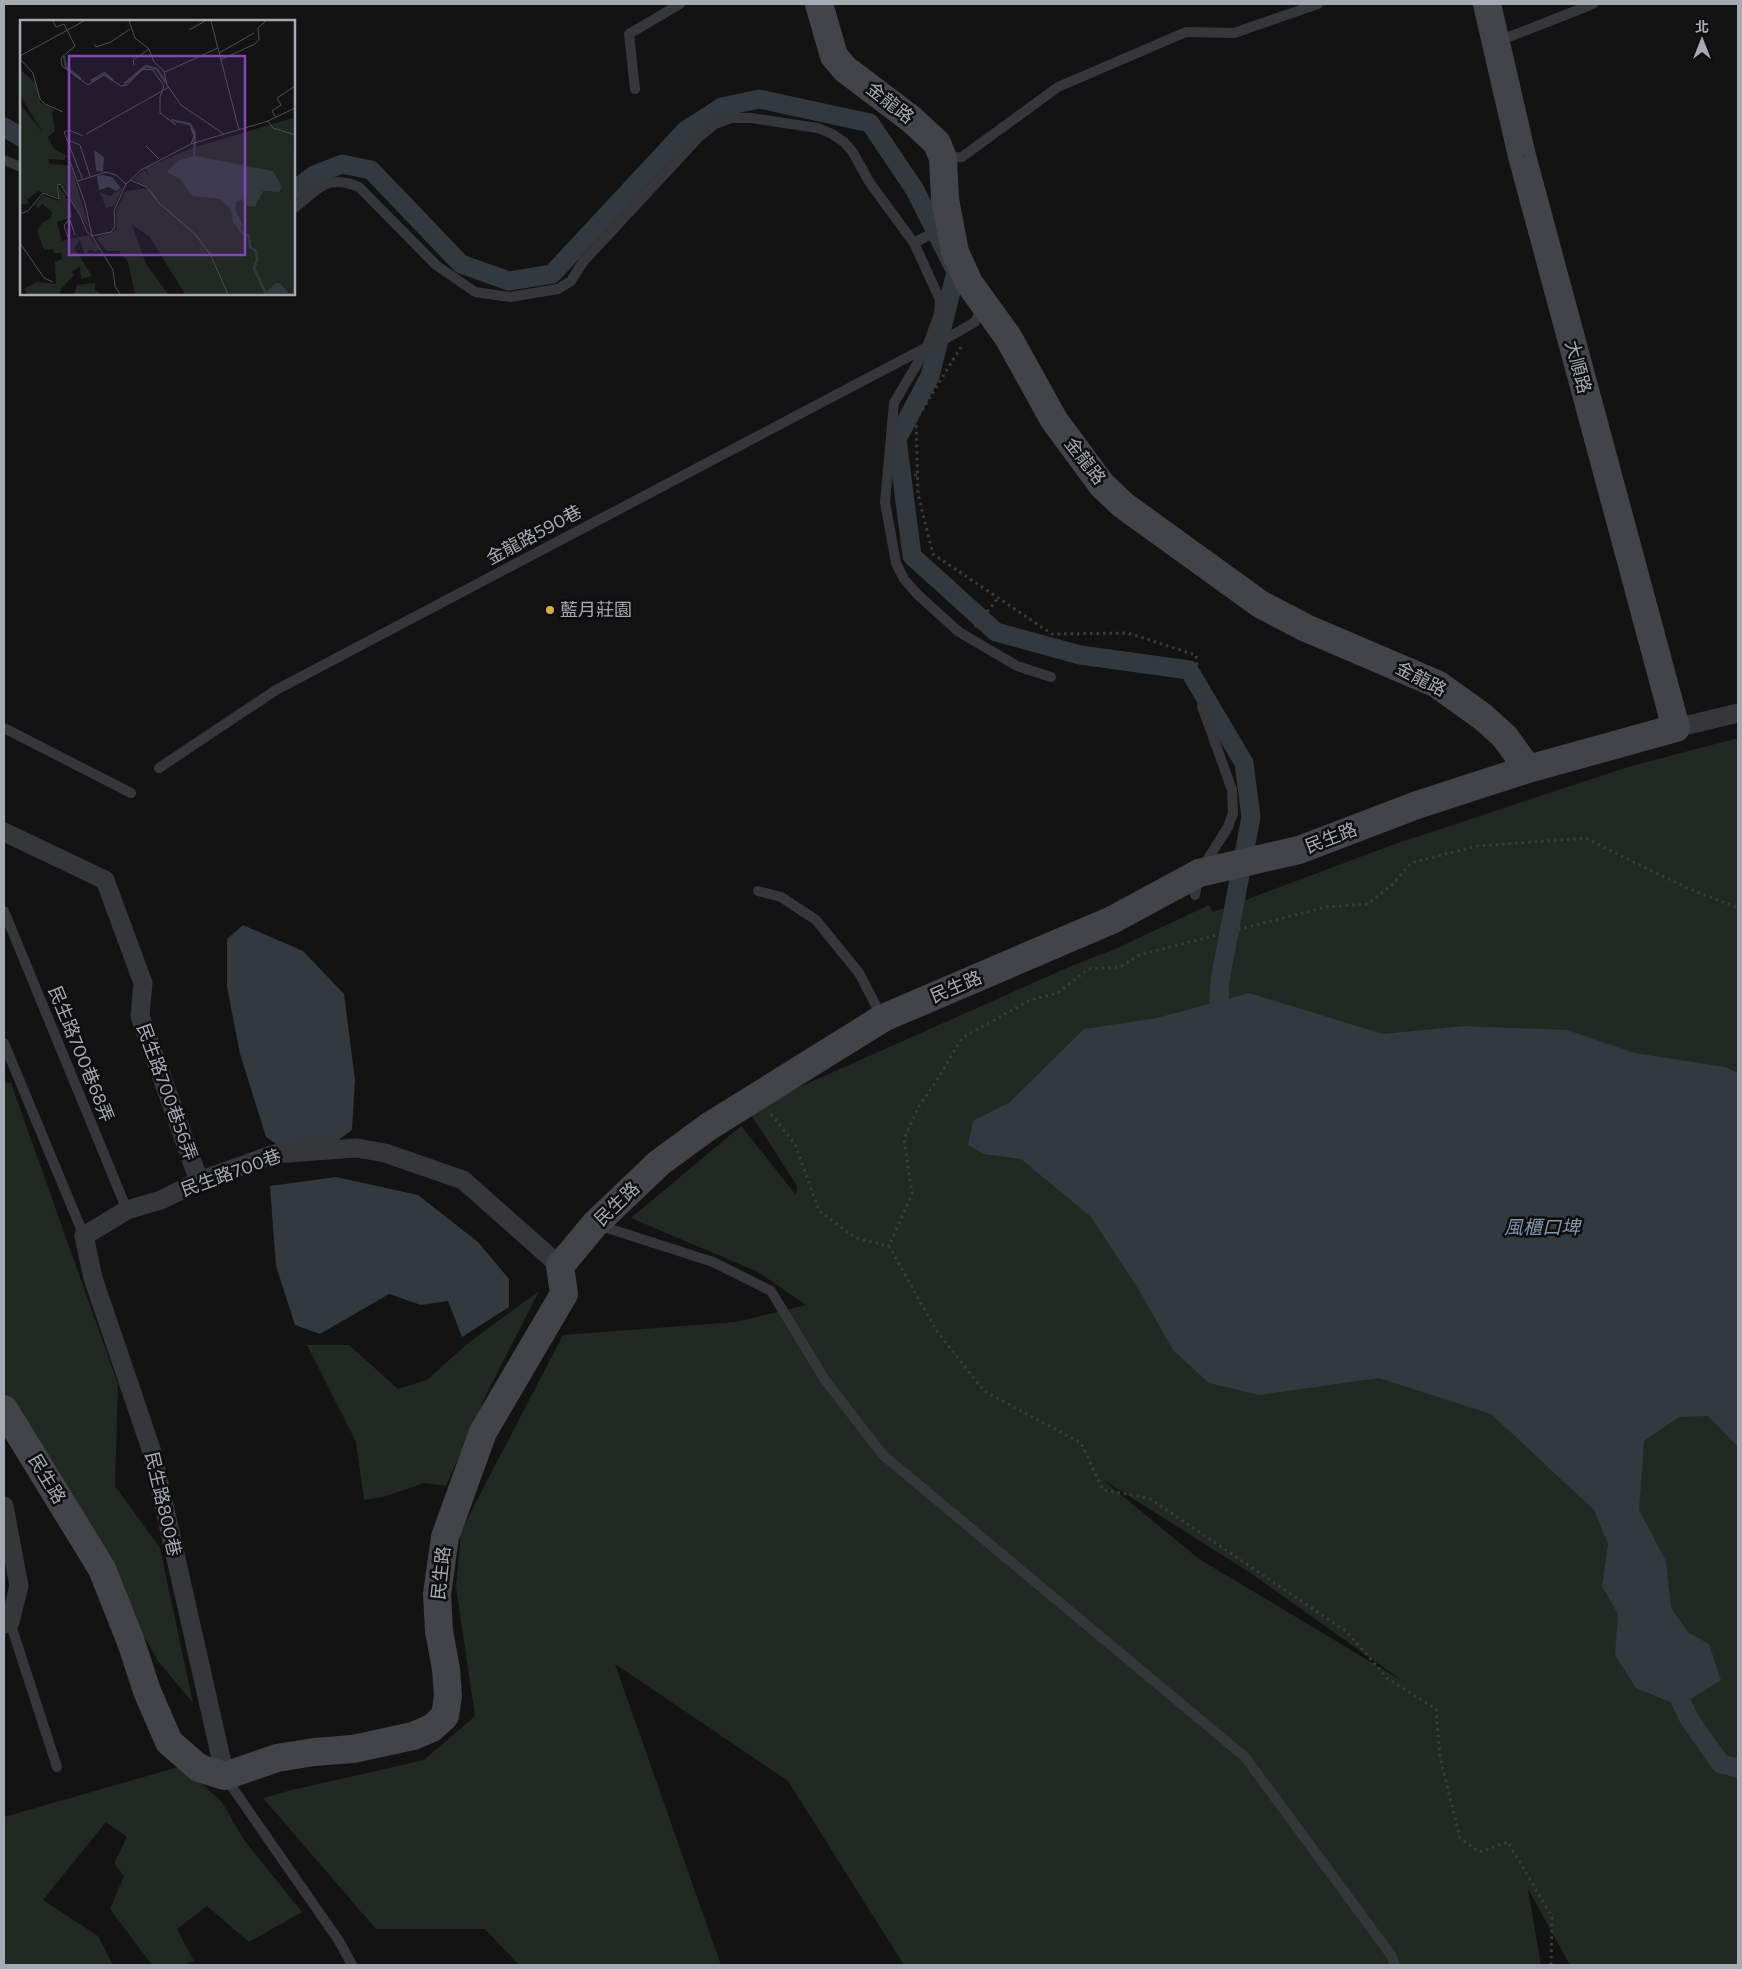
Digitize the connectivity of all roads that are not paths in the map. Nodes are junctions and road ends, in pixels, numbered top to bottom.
1 (680, 4) edge
2 (819, 4) edge
3 (1318, 4) edge
4 (1487, 4) edge
5 (1593, 4) edge
6 (1495, 42) junction
7 (636, 89) dead end
8 (943, 158) junction
9 (4, 160) edge
10 (20, 166) edge
11 (295, 207) edge
12 (949, 224) junction
13 (915, 242) junction
14 (980, 314) junction
15 (930, 346) junction
16 (1051, 677) dead end
17 (1202, 706) road end
18 (1738, 712) edge
19 (4, 728) edge
20 (1676, 728) junction
21 (159, 768) dead end
22 (1528, 769) junction
23 (131, 793) dead end
24 (4, 832) edge
25 (1197, 884) junction
26 (758, 891) dead end
27 (4, 911) edge
28 (883, 1018) junction
29 (4, 1043) edge
30 (199, 1181) junction
31 (128, 1210) junction
32 (595, 1224) junction
33 (84, 1236) junction
34 (560, 1266) junction
35 (4, 1409) edge
36 (4, 1506) edge
37 (7, 1623) edge
38 (56, 1767) dead end
39 (225, 1776) junction
40 (352, 1965) edge
41 (1395, 1965) edge

1 - 7 lane
2 - 8 street, 金龍路
3 - 8 lane
4 - 6 street, 大順路
5 - 6 lane
6 - 20 street, 大順路
8 - 12 street, 金龍路
9 - 10 lane
11 - 13 lane
12 - 13 lane
12 - 14 street, 金龍路
13 - 15 lane
14 - 15 lane, 金龍路590巷
14 - 22 street, 金龍路
15 - 16 lane
15 - 21 lane, 金龍路590巷
17 - 25 lane
18 - 20 street, 民生路
19 - 23 lane
20 - 22 street, 民生路
22 - 25 street, 民生路
24 - 30 street, 民生路700巷56弄
25 - 28 street, 民生路
26 - 28 lane
27 - 31 lane, 民生路700巷68弄
28 - 32 street, 民生路
29 - 33 lane
30 - 31 street, 民生路700巷
30 - 34 street, 民生路700巷
31 - 33 street, 民生路700巷
32 - 34 street, 民生路
32 - 41 lane
33 - 39 street, 民生路800巷
34 - 39 street, 民生路
35 - 39 street, 民生路
36 - 37 street
37 - 38 lane
39 - 40 lane

